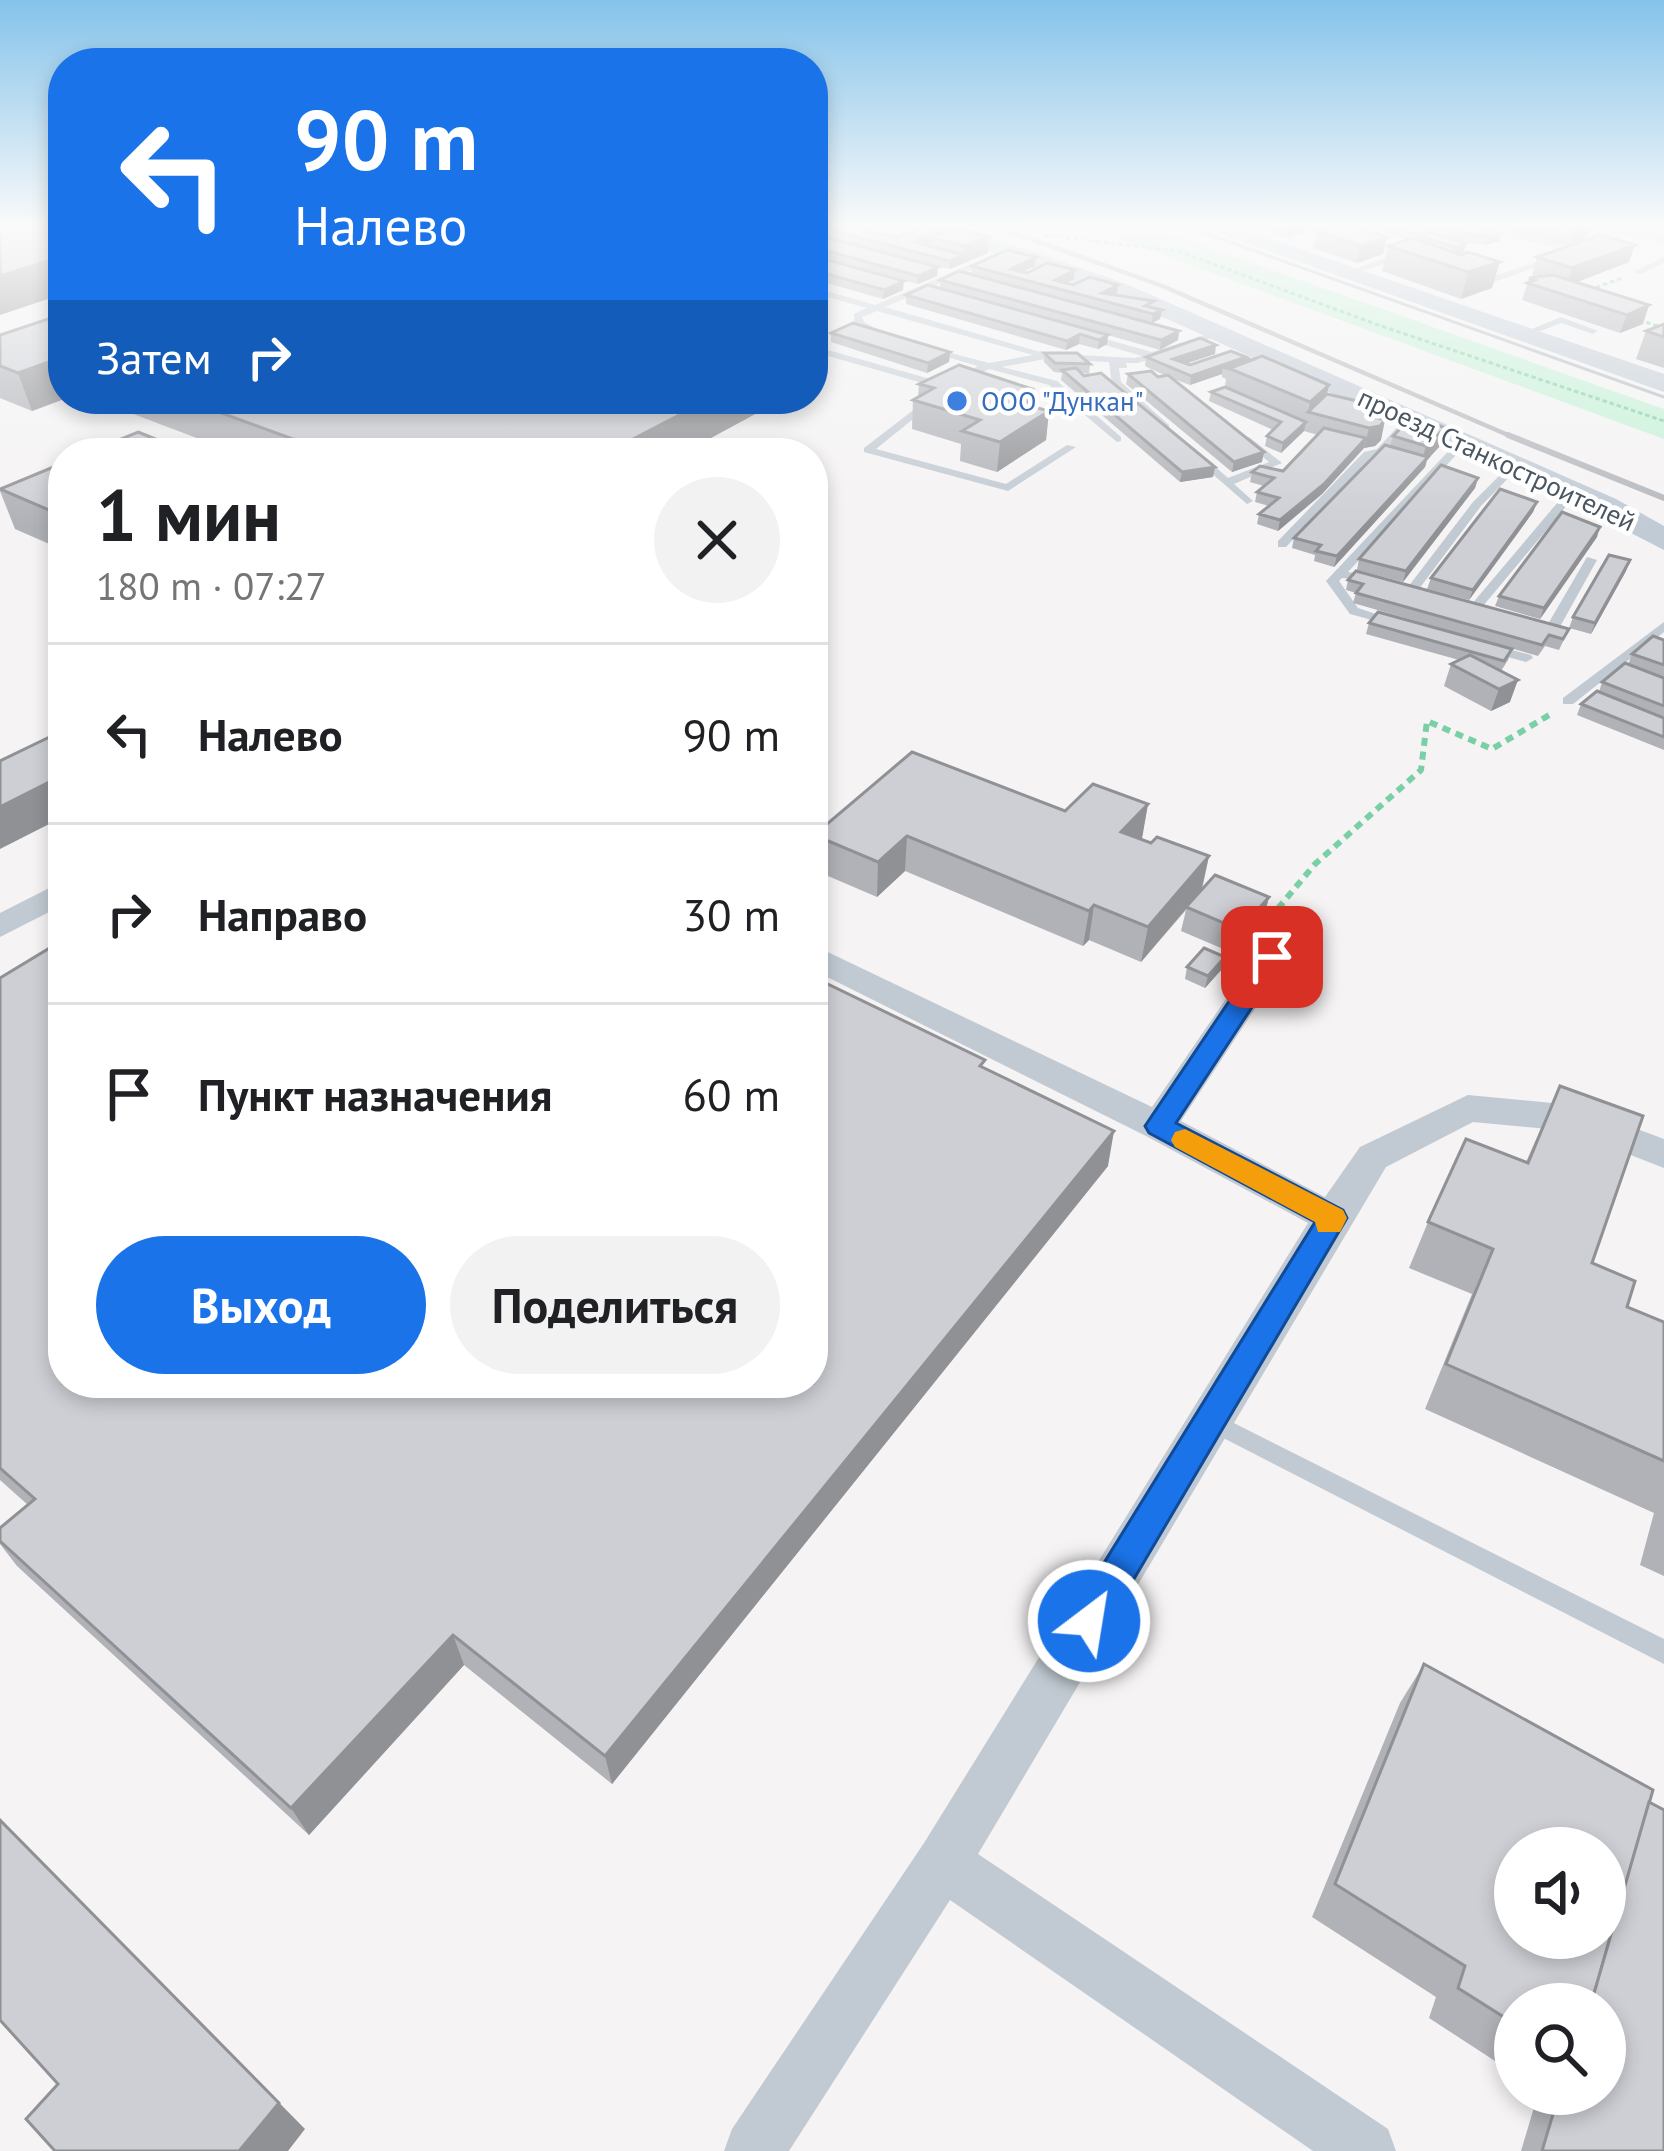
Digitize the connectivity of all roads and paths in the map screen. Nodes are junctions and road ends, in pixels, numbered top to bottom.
1 (861, 324) edge
2 (933, 324) edge
3 (1181, 324) edge
4 (1378, 324) edge
5 (1498, 324) edge
6 (1550, 324) edge
7 (1574, 324) edge
8 (1664, 329) edge
9 (1067, 331) edge
10 (1194, 331) junction
11 (1593, 331) dead end
12 (1525, 334) junction
13 (1650, 336) edge
14 (895, 340) edge
15 (917, 347) edge
16 (828, 353) edge
17 (1151, 355) junction
18 (1045, 356) junction
19 (1114, 362) junction
20 (983, 367) junction
21 (1149, 375) edge
22 (1664, 383) edge
23 (949, 386) junction
24 (1411, 419) junction
25 (1664, 421) edge
26 (1240, 433) edge
27 (1117, 439) dead end
28 (1179, 440) edge
29 (1462, 443) junction
30 (1071, 447) dead end
31 (1195, 454) edge
32 (1515, 466) junction
33 (1226, 483) junction
34 (1573, 490) junction
35 (1246, 501) dead end
36 (1664, 540) edge
37 (1282, 544) dead end
38 (1592, 560) dead end
39 (1339, 574) junction
40 (1412, 590) junction
41 (1433, 596) edge
42 (1454, 602) edge
43 (1475, 608) junction
44 (1664, 626) edge
45 (1418, 628) edge
46 (1646, 639) junction
47 (1483, 646) edge
48 (1664, 646) edge
49 (1526, 658) dead end
50 (1614, 665) junction
51 (1631, 671) edge
52 (1574, 696) junction
53 (1602, 699) edge
54 (48, 900) edge
55 (0, 927) edge
56 (1272, 957) joint
57 (828, 963) edge
58 (1159, 1126) junction
59 (1664, 1154) edge
60 (1333, 1218) junction
61 (1210, 1420) junction
62 (1664, 1652) edge
63 (943, 1862) junction
64 (754, 2151) edge
65 (1366, 2151) edge

1 - 14 lane
2 - 18 lane
3 - 10 main road, проезд Станкостроителей
4 - 25 path
5 - 12 main road
6 - 12 lane
7 - 11 lane
8 - 13 path
9 - 17 lane
10 - 17 lane
10 - 24 main road, проезд Станкостроителей
12 - 22 main road
15 - 20 lane
16 - 23 lane
17 - 19 lane
18 - 19 lane
18 - 20 lane
19 - 21 lane
19 - 28 lane
20 - 23 lane
20 - 27 lane
23 - 30 lane
24 - 29 main road, проезд Станкостроителей
24 - 37 lane
26 - 33 lane
29 - 32 main road, проезд Станкостроителей
29 - 39 lane
31 - 33 lane
32 - 34 main road, проезд Станкостроителей
32 - 40 lane
33 - 35 lane
34 - 36 main road, проезд Станкостроителей
34 - 43 lane
38 - 43 lane
39 - 40 lane
39 - 45 lane
40 - 41 lane
42 - 43 lane
44 - 46 lane
46 - 48 lane
46 - 50 lane
47 - 49 lane
50 - 51 lane
50 - 52 lane
52 - 53 lane
52 - 56 path
54 - 55 street
56 - 58 street
57 - 58 street
58 - 60 street
59 - 60 street
60 - 61 street
61 - 62 lane
61 - 63 street
63 - 64 street
63 - 65 street

